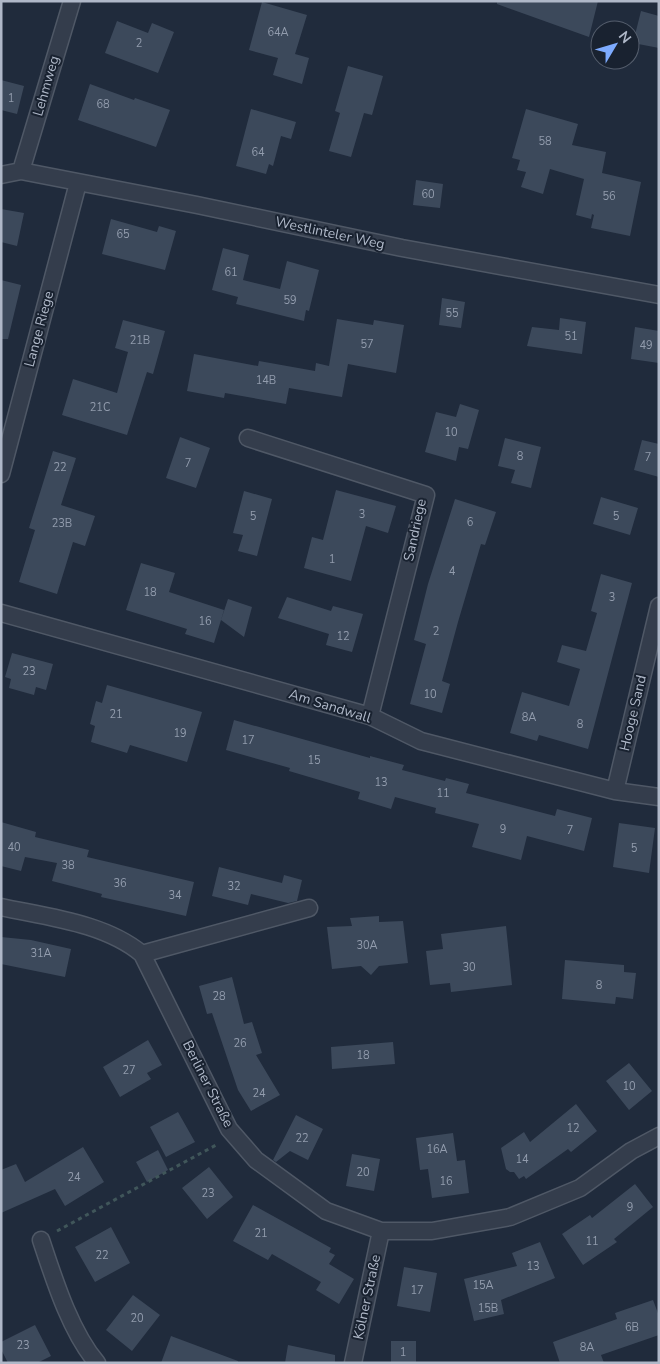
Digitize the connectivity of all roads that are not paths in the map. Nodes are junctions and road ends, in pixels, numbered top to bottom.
1 (72, 1) edge
2 (21, 171) junction
3 (1, 175) edge
4 (78, 183) junction
5 (659, 295) edge
6 (248, 438) dead end
7 (1, 474) edge
8 (659, 606) edge
9 (1, 613) edge
10 (370, 716) junction
11 (615, 791) junction
12 (659, 797) edge
13 (1, 907) edge
14 (309, 908) dead end
15 (142, 954) junction
16 (659, 1136) edge
17 (381, 1231) junction
18 (41, 1240) road end
19 (97, 1363) edge
20 (353, 1363) edge

1 - 2 street, Lehmweg
2 - 3 street, Westlinteler Weg
2 - 4 street, Westlinteler Weg
4 - 5 street, Westlinteler Weg
4 - 7 street, Lange Riege
6 - 10 street, Sandriege
8 - 11 street, Hooge Sand
9 - 10 street, Am Sandwall
10 - 11 street, Am Sandwall
11 - 12 street, Am Sandwall
13 - 15 street
14 - 15 street
15 - 17 street, Berliner Straße
16 - 17 street, Berliner Straße
17 - 20 street, Kölner Straße
18 - 19 street

